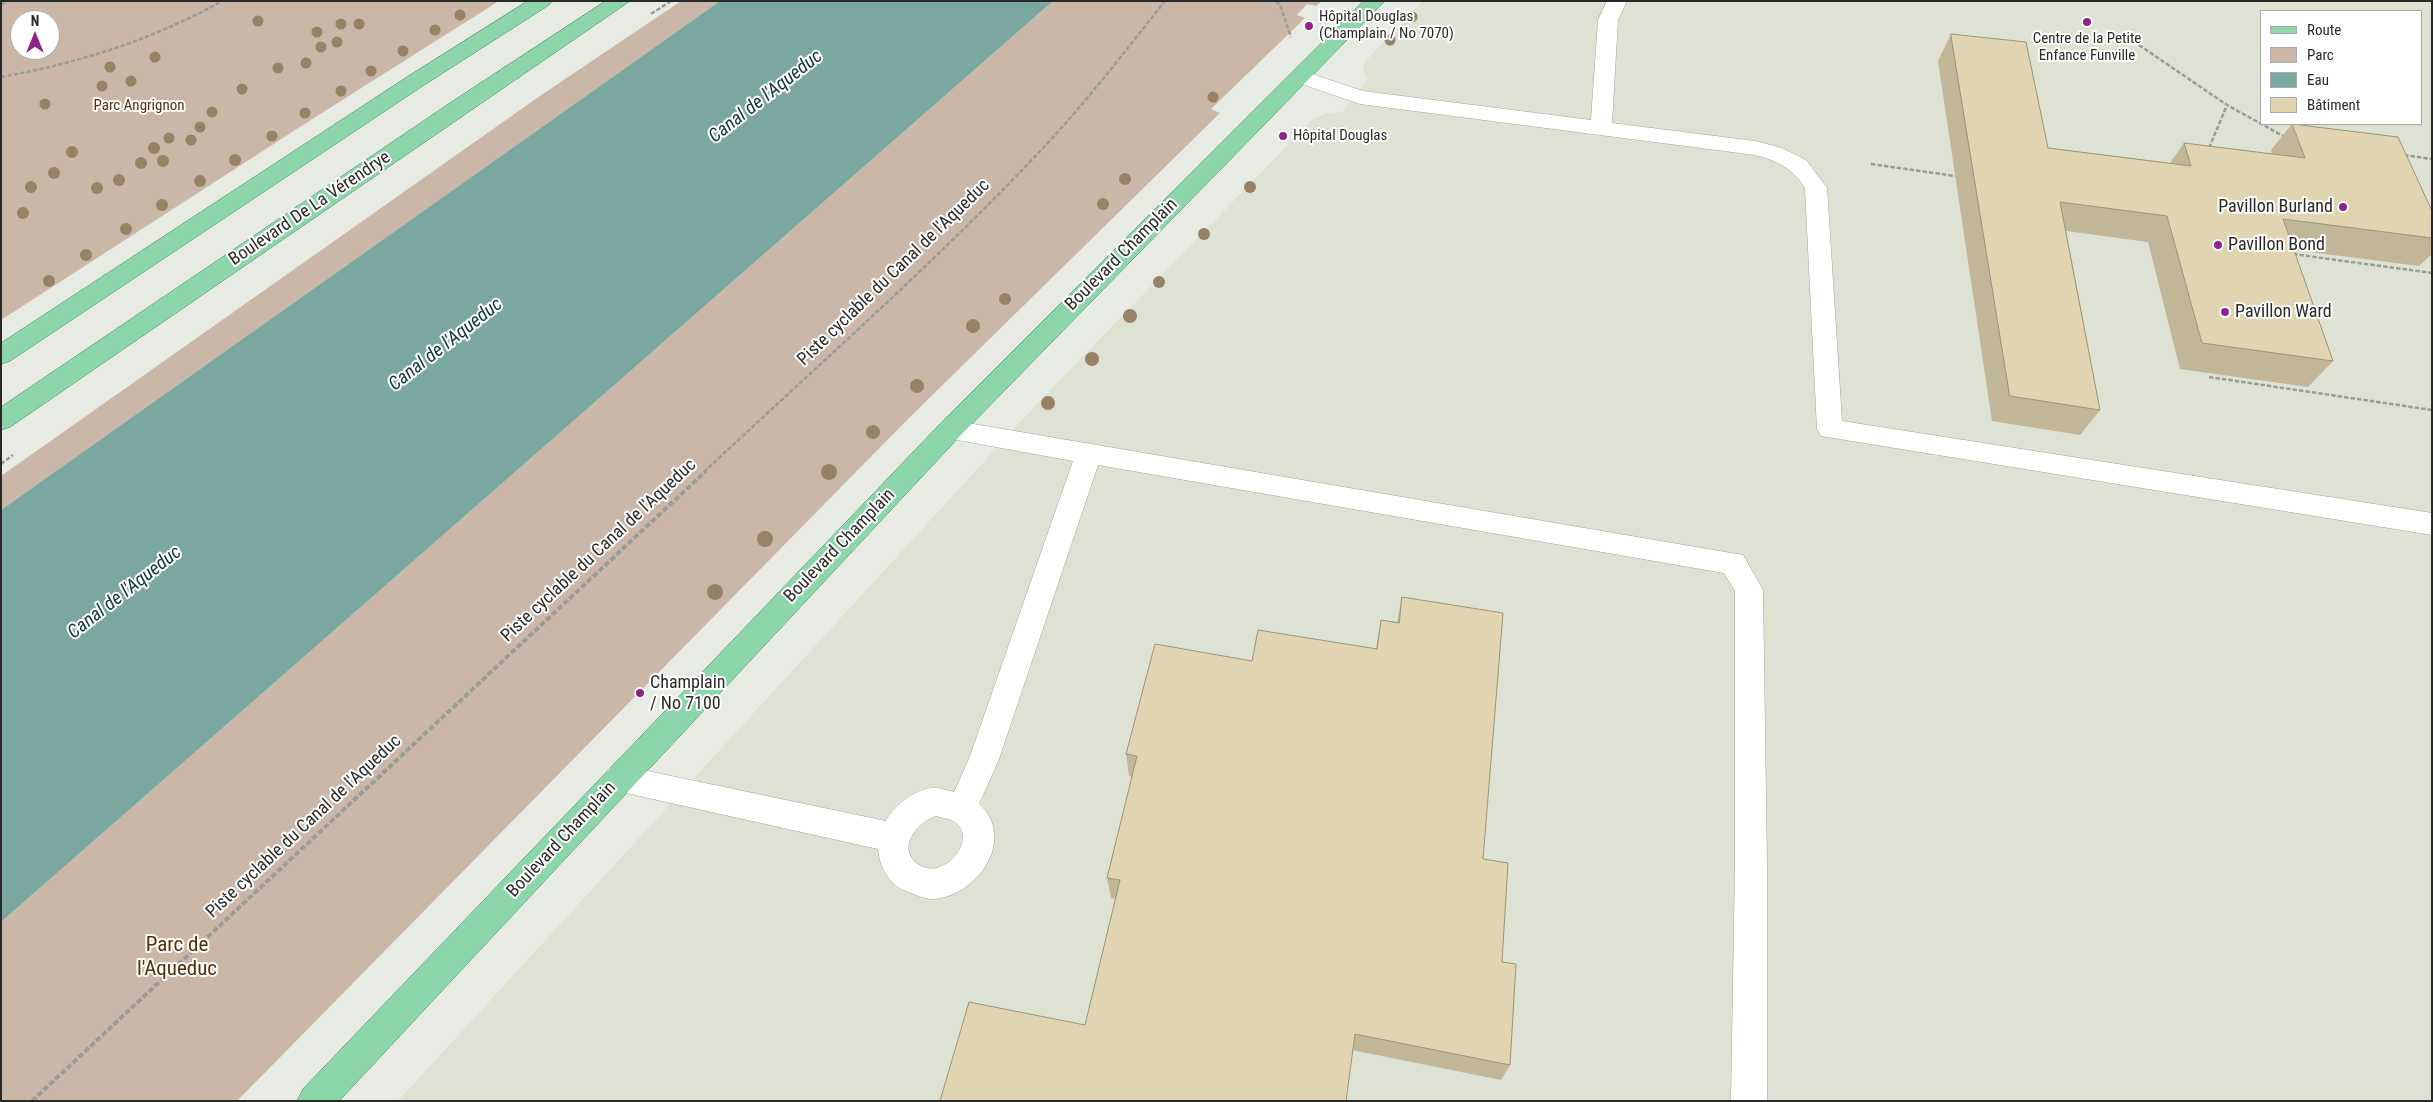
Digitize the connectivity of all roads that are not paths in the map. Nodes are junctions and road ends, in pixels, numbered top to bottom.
1 (542, 1) edge
2 (620, 1) edge
3 (1375, 1) edge
4 (1617, 1) edge
5 (1300, 76) junction
6 (1601, 128) junction
7 (1, 355) edge
8 (1, 420) edge
9 (950, 430) junction
10 (1089, 453) junction
11 (2432, 524) edge
12 (619, 779) junction
13 (962, 808) junction
14 (894, 838) junction
15 (315, 1101) edge
16 (1748, 1101) edge

1 - 7 main road
2 - 8 main road, Boulevard De La Vérendrye
3 - 5 main road, Boulevard Champlain
4 - 6 lane
5 - 6 lane
5 - 9 main road, Boulevard Champlain
6 - 11 lane
9 - 10 lane
9 - 12 main road, Boulevard Champlain
10 - 13 lane
10 - 16 lane
12 - 14 lane
12 - 15 main road, Boulevard Champlain
13 - 14 lane
13 - 14 lane

